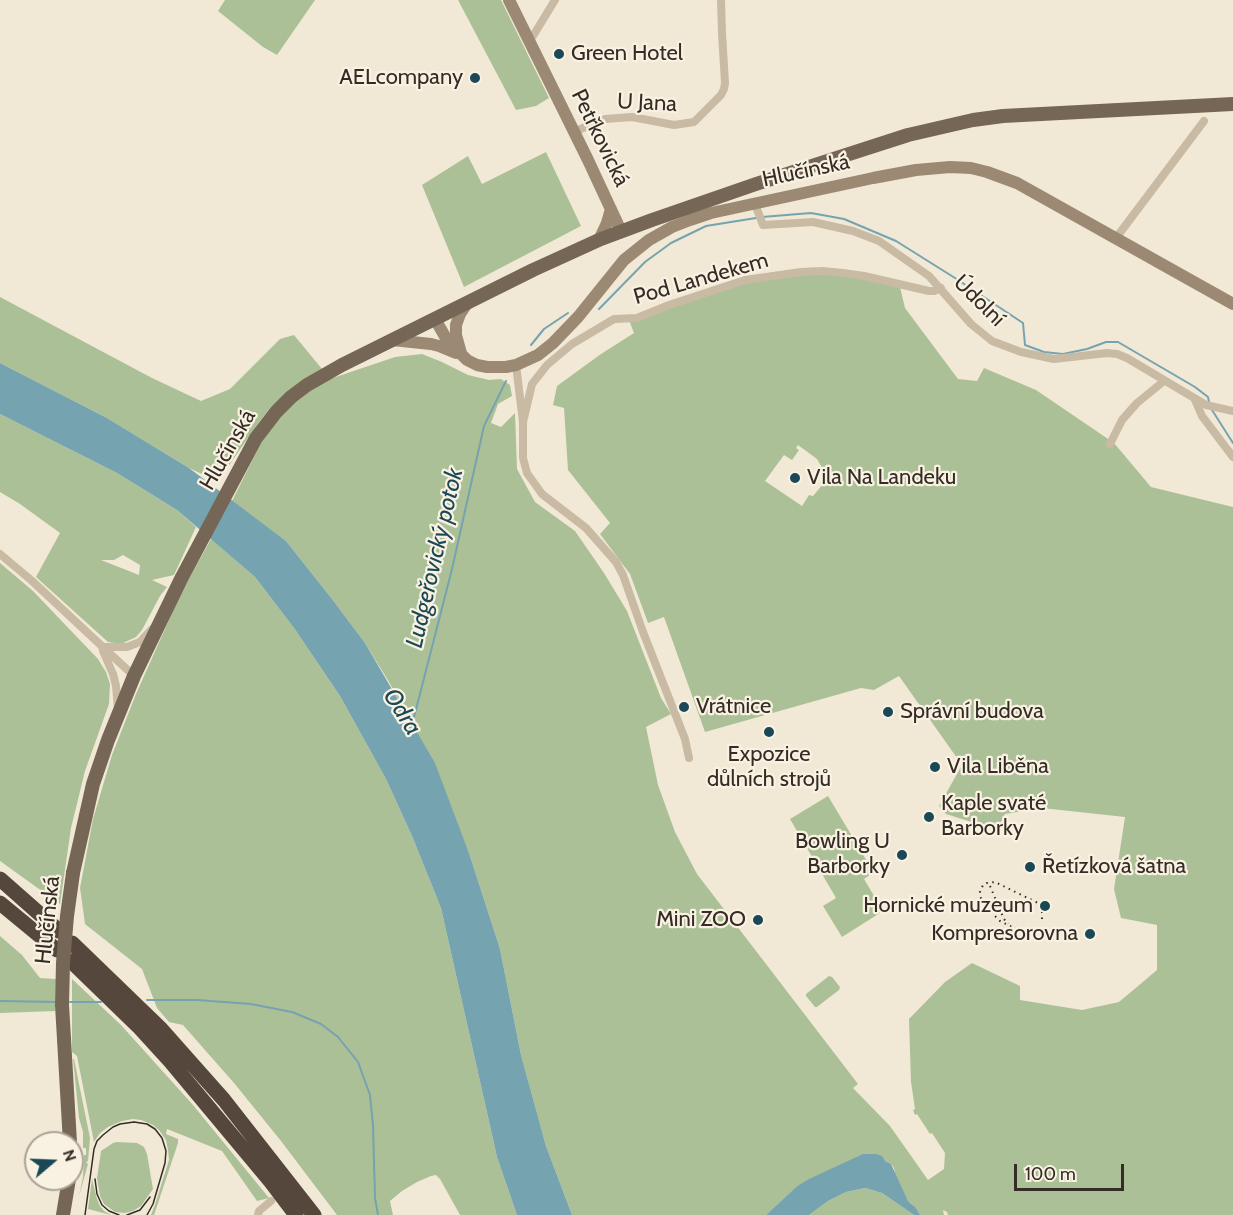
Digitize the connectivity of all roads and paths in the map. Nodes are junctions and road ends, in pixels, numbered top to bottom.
1 (509, 0) edge
2 (555, 0) edge
3 (721, 0) edge
4 (529, 39) junction
5 (1233, 105) edge
6 (1203, 121) dead end
7 (574, 132) junction
8 (611, 209) junction
9 (758, 213) junction
10 (621, 231) junction
11 (1116, 238) junction
12 (599, 240) junction
13 (940, 288) junction
14 (468, 303) junction
15 (1233, 304) edge
16 (435, 319) junction
17 (392, 340) junction
18 (463, 357) junction
19 (516, 365) junction
20 (1164, 381) junction
21 (1195, 400) junction
22 (1233, 411) edge
23 (522, 422) junction
24 (1110, 444) dead end
25 (1233, 457) edge
26 (0, 554) edge
27 (162, 619) junction
28 (102, 647) junction
29 (134, 676) junction
30 (118, 713) junction
31 (689, 758) dead end
32 (0, 881) edge
33 (0, 903) edge
34 (0, 909) edge
35 (59, 931) dead end
36 (72, 943) dead end
37 (71, 962) dead end
38 (69, 1131) edge
39 (67, 1191) edge
40 (271, 1202) dead end
41 (63, 1215) edge
42 (258, 1215) edge
43 (296, 1215) edge
44 (314, 1215) edge

1 - 4 street, Petřkovická
2 - 4 street
3 - 7 street, U Jana
4 - 7 street, Petřkovická
5 - 10 main road, Hlučínská
6 - 11 street
7 - 8 street, Petřkovická
8 - 10 street, Petřkovická
8 - 12 street
9 - 11 street, Hlučínská
9 - 13 street, Údolní
9 - 19 street, Hlučínská
10 - 12 main road, Hlučínská
11 - 15 street, Hlučínská
12 - 14 main road, Hlučínská
13 - 20 street, Údolní
13 - 23 street, Pod Landekem
14 - 16 main road, Hlučínská
14 - 18 street
16 - 17 main road, Hlučínská
16 - 18 street, Hlučínská
17 - 18 street
17 - 27 main road, Hlučínská
18 - 19 street, Hlučínská
19 - 23 street, Pod Landekem
20 - 21 street, Údolní
20 - 24 street
21 - 22 street, Údolní
21 - 25 street, Údolní
23 - 31 street, Pod Landekem
26 - 28 street
27 - 28 street
27 - 29 main road, Hlučínská
28 - 29 street
28 - 30 street
29 - 30 main road, Hlučínská
30 - 38 main road, Hlučínská, bridge
32 - 35 highway
33 - 34 highway
36 - 44 highway
37 - 43 highway
39 - 41 main road
40 - 42 street

